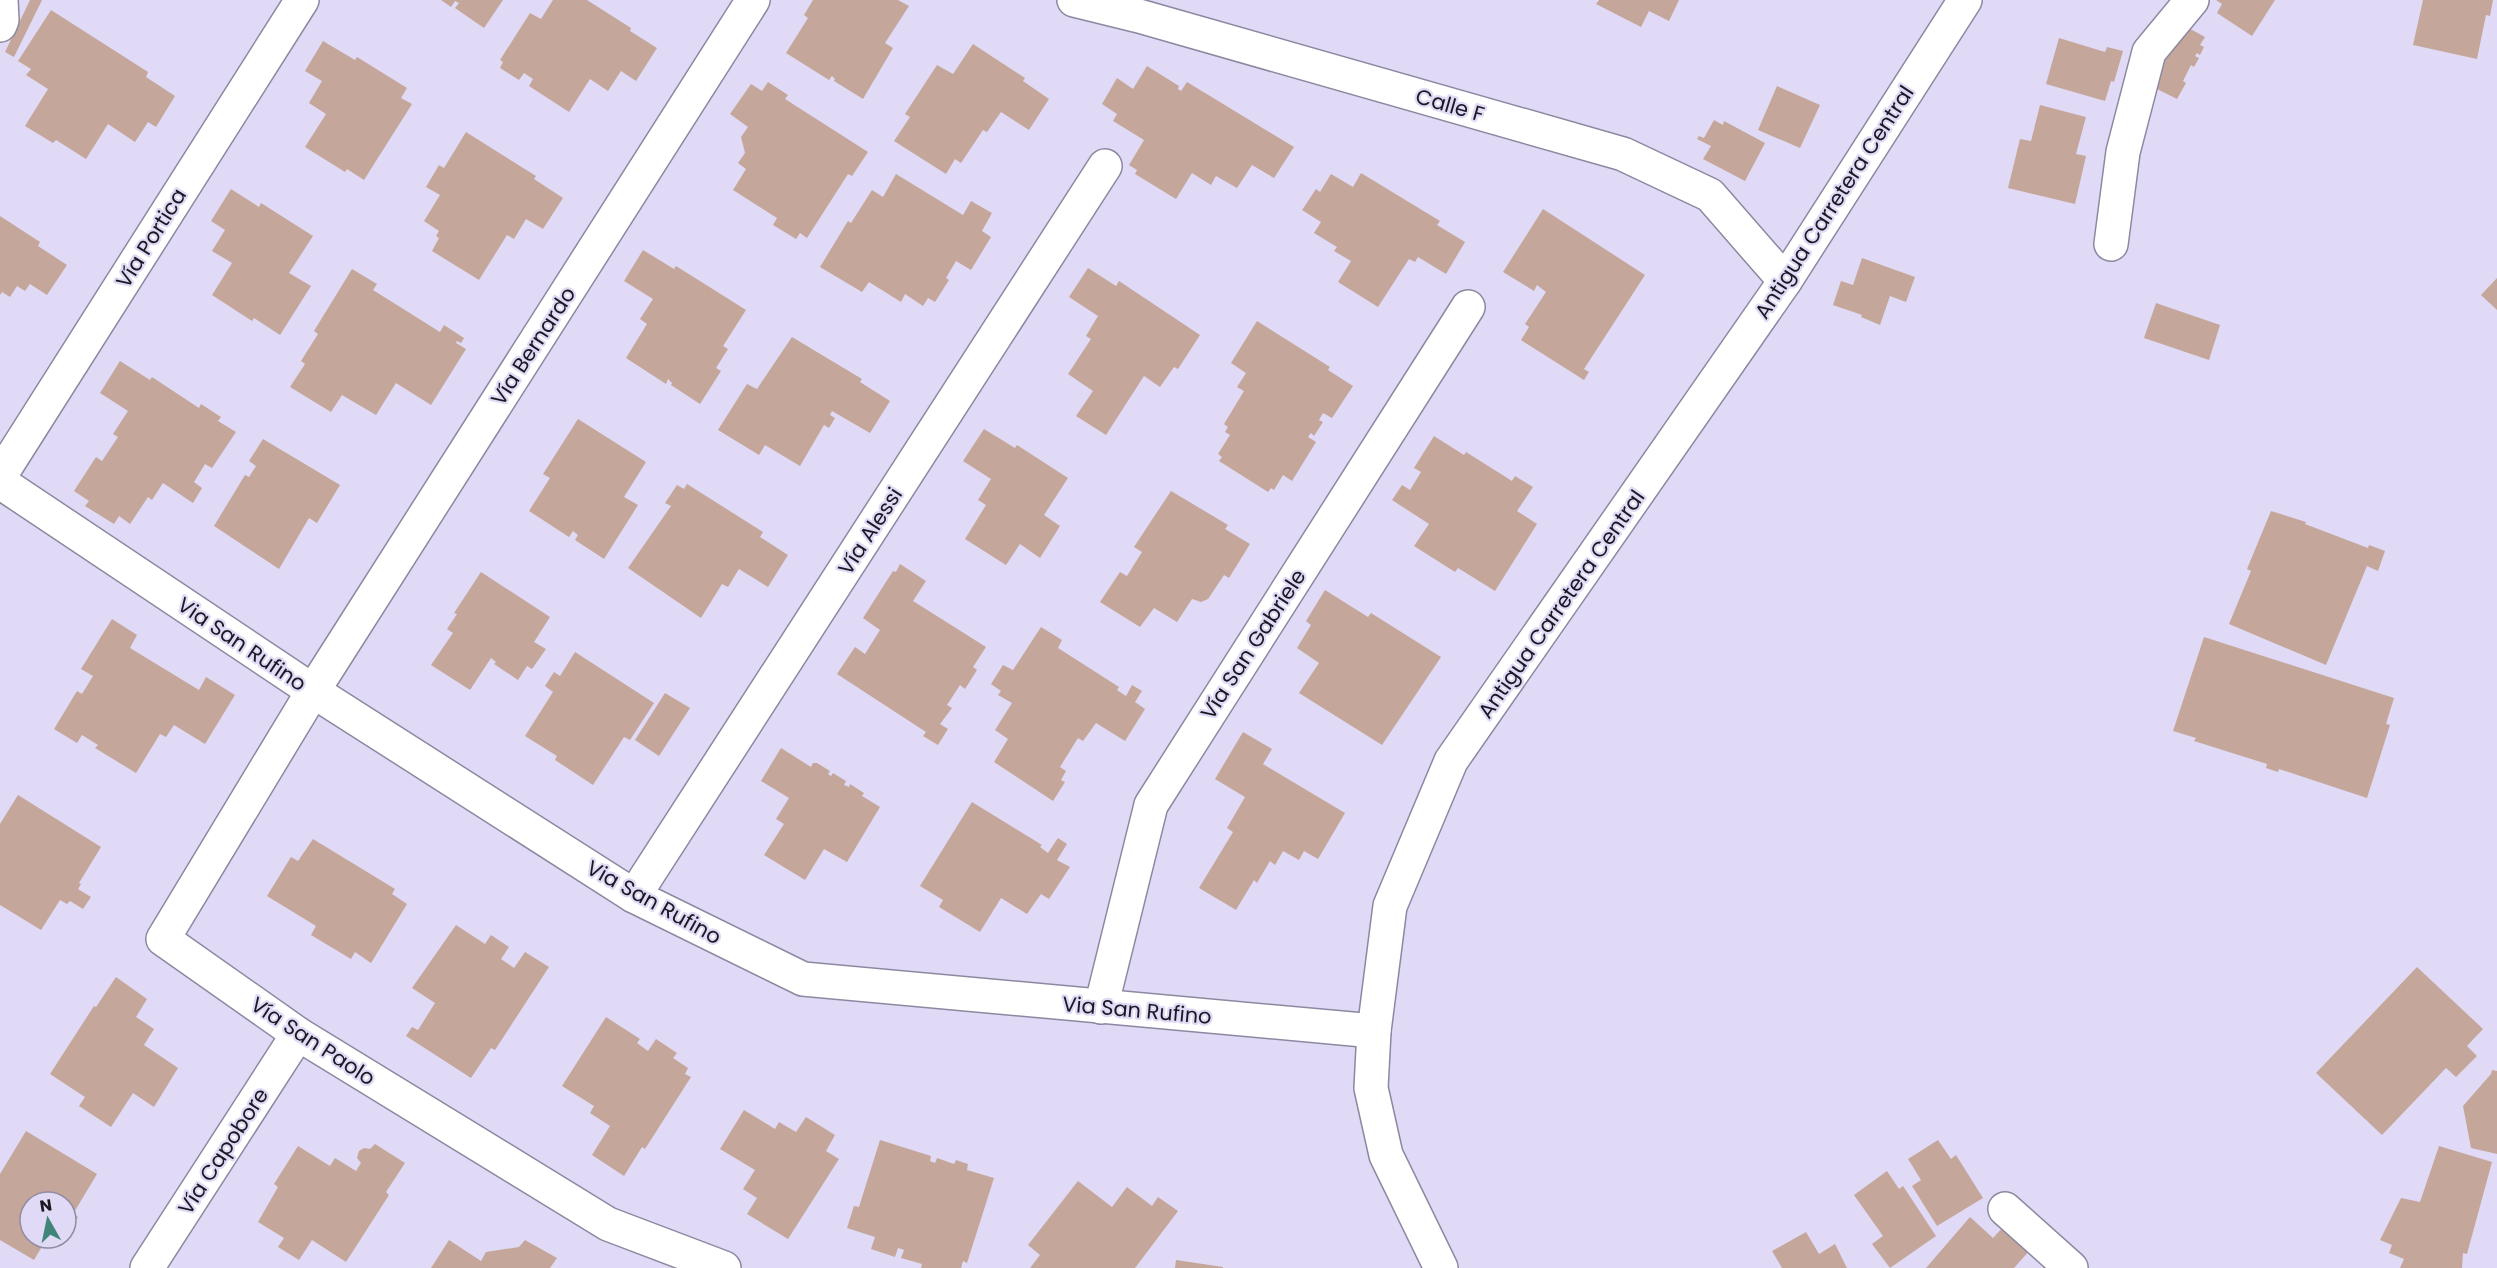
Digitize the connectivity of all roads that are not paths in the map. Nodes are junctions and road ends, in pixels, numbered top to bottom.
1 (1, 0) edge
2 (302, 0) edge
3 (753, 0) edge
4 (1074, 0) edge
5 (1965, 0) edge
6 (2192, 0) edge
7 (1142, 8) edge
8 (0, 25) edge
9 (1105, 165) dead end
10 (2111, 244) dead end
11 (1785, 281) junction
12 (1468, 307) dead end
13 (0, 476) edge
14 (0, 482) edge
15 (313, 691) junction
16 (634, 896) junction
17 (1101, 1006) junction
18 (1374, 1030) junction
19 (298, 1034) junction
20 (2005, 1209) dead end
21 (2061, 1264) edge
22 (147, 1268) edge
23 (724, 1268) edge
24 (1441, 1268) edge

1 - 8 street
2 - 13 street, Vía Portica
3 - 15 street, Vía Bernardo
4 - 7 street, Calle F
5 - 11 street, Antigua Carretera Central
6 - 10 street
7 - 11 street, Calle F
9 - 16 street, Vía Alessi
11 - 18 street, Antigua Carretera Central
12 - 17 street, Vía San Gabriele
14 - 15 street, Via San Rufino
15 - 16 street, Via San Rufino
15 - 19 street, Vía San Paolo
16 - 17 street, Via San Rufino
17 - 18 street, Via San Rufino
18 - 24 street, Antigua Carretera Central
19 - 22 street, Vía Capobore
19 - 23 street, Vía San Paolo
20 - 21 street

